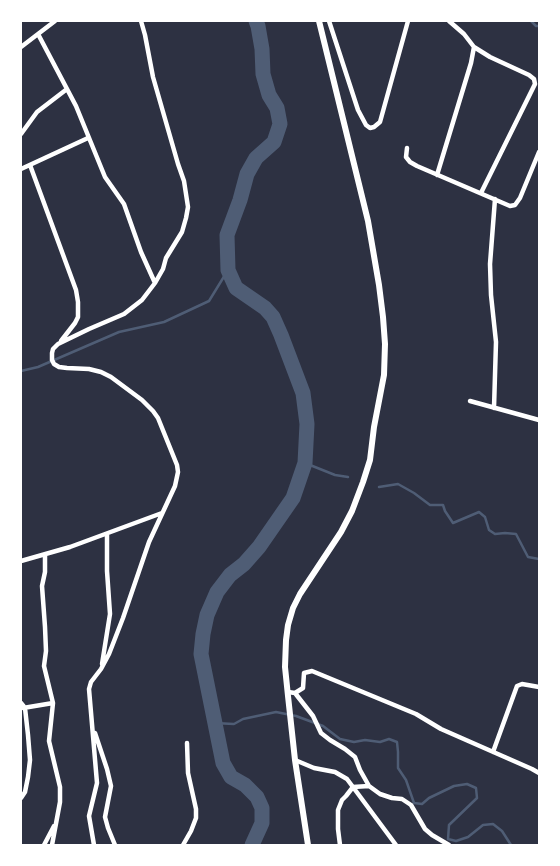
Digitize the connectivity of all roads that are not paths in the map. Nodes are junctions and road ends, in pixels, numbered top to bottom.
1 (55, 21) edge
2 (141, 21) edge
3 (319, 21) edge
4 (329, 21) edge
5 (408, 21) edge
6 (449, 21) edge
7 (38, 34) junction
8 (21, 47) edge
9 (474, 47) junction
10 (539, 74) edge
11 (534, 79) junction
12 (67, 89) junction
13 (21, 120) edge
14 (28, 124) junction
15 (21, 134) edge
16 (88, 138) junction
17 (407, 148) dead end
18 (539, 152) edge
19 (30, 165) junction
20 (21, 169) edge
21 (437, 175) junction
22 (481, 193) junction
23 (495, 199) junction
24 (155, 283) junction
25 (58, 344) junction
26 (470, 401) dead end
27 (494, 408) junction
28 (539, 420) edge
29 (162, 513) junction
30 (107, 534) junction
31 (45, 554) junction
32 (21, 561) edge
33 (101, 669) junction
34 (539, 687) edge
35 (290, 694) junction
36 (21, 703) edge
37 (53, 703) junction
38 (23, 708) edge
39 (91, 722) junction
40 (188, 743) dead end
41 (493, 752) junction
42 (295, 760) junction
43 (539, 773) edge
44 (21, 776) edge
45 (28, 777) junction
46 (369, 786) junction
47 (353, 787) junction
48 (21, 798) edge
49 (56, 822) junction
50 (44, 845) edge
51 (52, 845) edge
52 (94, 845) edge
53 (115, 845) edge
54 (183, 845) edge
55 (308, 845) edge
56 (340, 845) edge
57 (396, 845) edge
58 (449, 845) edge

1 - 7 street
2 - 24 street
3 - 35 main road
4 - 5 street
6 - 9 street
7 - 8 street
7 - 12 street
9 - 11 street
9 - 21 street
10 - 11 street
11 - 22 street
12 - 14 street
12 - 16 street
13 - 14 street
14 - 15 street
16 - 19 street
16 - 24 street
17 - 21 street
18 - 23 street
19 - 20 street
19 - 25 street
21 - 22 street
22 - 23 street
23 - 27 street
24 - 25 street
25 - 29 street
26 - 27 street
27 - 28 street
29 - 30 street
29 - 33 street
30 - 31 street
30 - 33 street
31 - 32 street
31 - 37 street
33 - 39 street
34 - 41 street
35 - 41 street
35 - 42 main road
35 - 46 street
36 - 38 street
37 - 38 street
37 - 49 street
38 - 45 street
39 - 52 street
39 - 53 street
40 - 54 street
41 - 43 street
42 - 47 street
42 - 55 main road
44 - 45 street
45 - 48 street
46 - 47 street
46 - 58 street
47 - 56 street
47 - 57 street
49 - 50 street
49 - 51 street

